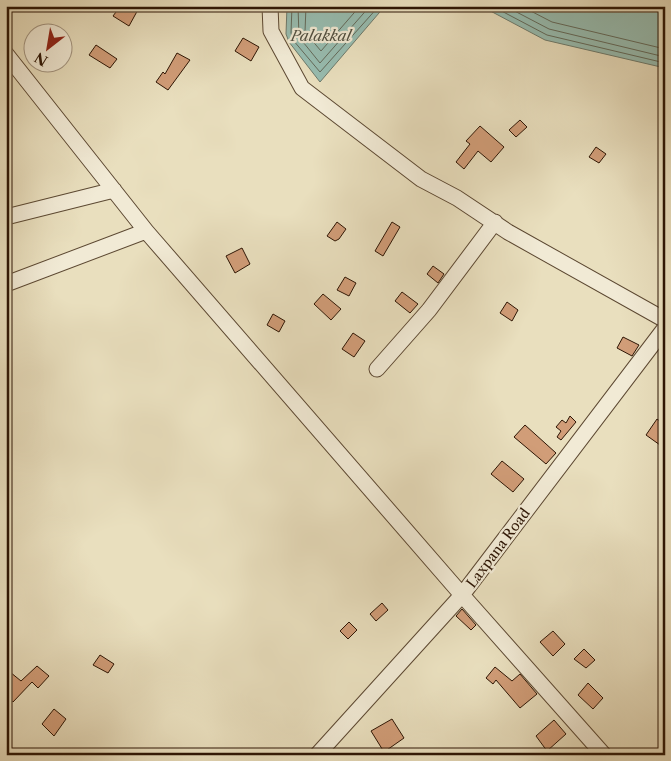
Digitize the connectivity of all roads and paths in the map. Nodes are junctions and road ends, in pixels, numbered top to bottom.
1 (270, 6) edge
2 (6, 54) edge
3 (114, 190) junction
4 (6, 217) edge
5 (496, 222) junction
6 (146, 231) junction
7 (6, 284) edge
8 (665, 320) edge
9 (665, 328) edge
10 (377, 369) dead end
11 (462, 595) junction
12 (317, 755) edge
13 (604, 755) edge

1 - 5 street
2 - 3 street
3 - 4 street
3 - 6 street
5 - 8 street
5 - 10 street
6 - 7 street
6 - 11 street
9 - 11 street, Laxpana Road
11 - 12 street, Laxpana Road
11 - 13 street

